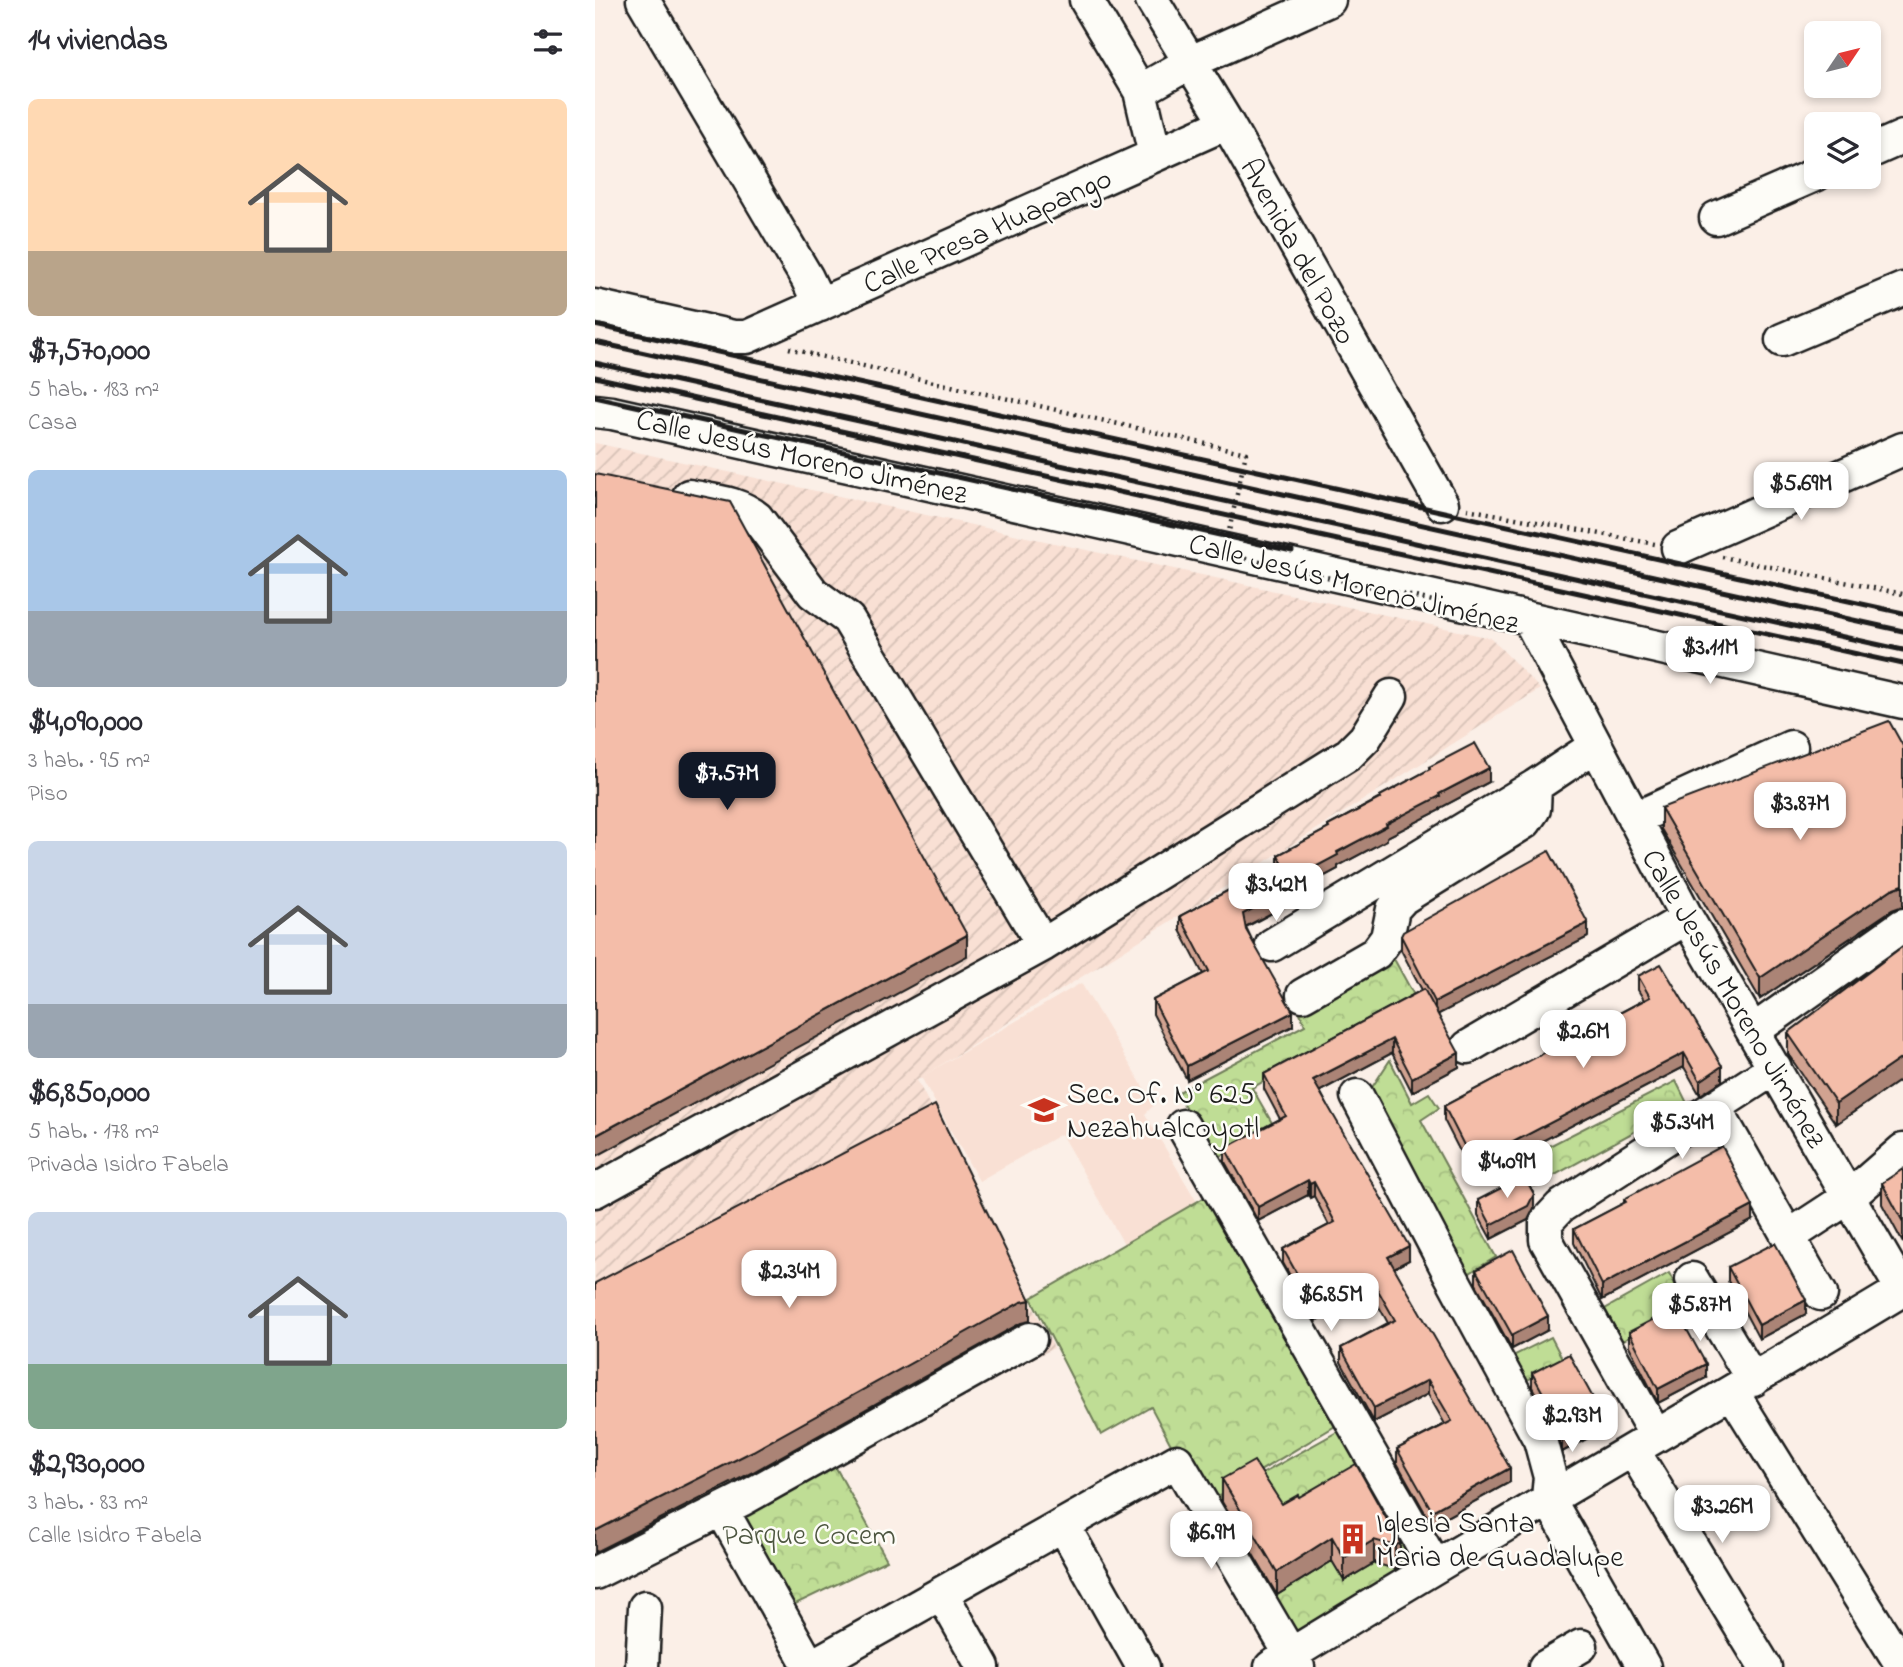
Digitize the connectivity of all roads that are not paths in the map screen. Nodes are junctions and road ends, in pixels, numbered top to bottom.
1 (643, 0) edge
2 (1086, 0) edge
3 (1152, 0) edge
4 (1329, 0) edge
5 (1191, 62) junction
6 (1140, 90) junction
7 (1227, 123) junction
8 (1903, 137) edge
9 (1881, 147) edge
10 (1155, 155) junction
11 (1804, 180) edge
12 (1716, 218) dead end
13 (1903, 289) edge
14 (820, 305) junction
15 (595, 306) edge
16 (1782, 340) dead end
17 (595, 411) edge
18 (1903, 449) edge
19 (660, 490) edge
20 (1443, 504) dead end
21 (1678, 548) dead end
22 (1528, 620) junction
23 (1391, 696) dead end
24 (1903, 702) edge
25 (1595, 746) junction
26 (1791, 747) dead end
27 (1535, 786) junction
28 (1634, 819) junction
29 (1687, 918) junction
30 (1903, 925) edge
31 (1043, 945) junction
32 (1272, 945) dead end
33 (1303, 995) dead end
34 (1753, 1031) junction
35 (1468, 1047) dead end
36 (1775, 1068) junction
37 (1357, 1096) dead end
38 (1715, 1108) junction
39 (1183, 1126) dead end
40 (1903, 1150) edge
41 (595, 1191) edge
42 (1849, 1197) junction
43 (1788, 1237) junction
44 (1692, 1279) dead end
45 (1902, 1290) edge
46 (1821, 1294) dead end
47 (1030, 1339) dead end
48 (1742, 1386) junction
49 (1645, 1443) junction
50 (1548, 1498) junction
51 (722, 1510) junction
52 (1063, 1525) junction
53 (1434, 1565) junction
54 (595, 1573) edge
55 (943, 1594) junction
56 (645, 1607) dead end
57 (1581, 1646) dead end
58 (1286, 1663) edge
59 (642, 1667) edge
60 (810, 1667) edge
61 (983, 1667) edge
62 (1143, 1667) edge
63 (1545, 1667) edge
64 (1644, 1667) edge
65 (1765, 1667) edge
66 (1903, 1667) edge

1 - 14 street
2 - 6 street
3 - 5 street, Avenida del Pozo
4 - 5 street
5 - 6 street
5 - 7 street, Avenida del Pozo
6 - 10 street
7 - 10 street, Calle Presa Huapango
7 - 20 street, Avenida del Pozo
8 - 9 street
10 - 14 street, Calle Presa Huapango
11 - 12 street
13 - 16 street
14 - 15 street, Calle Presa Huapango
17 - 22 street, Calle Jesús Moreno Jiménez
18 - 21 street
19 - 31 street
22 - 24 street
22 - 25 street, Calle Jesús Moreno Jiménez
23 - 31 street
25 - 27 street
25 - 28 street, Calle Jesús Moreno Jiménez
26 - 28 street
27 - 32 street
27 - 33 street
28 - 29 street, Calle Jesús Moreno Jiménez
29 - 34 street, Calle Jesús Moreno Jiménez
29 - 35 street
30 - 34 street
31 - 41 street
34 - 36 street, Calle Jesús Moreno Jiménez
36 - 38 street
36 - 42 street, Calle Jesús Moreno Jiménez
37 - 50 street
38 - 43 street
38 - 49 street
39 - 53 street
40 - 42 street
42 - 43 street
42 - 45 street, Calle Jesús Moreno Jiménez
43 - 46 street
44 - 48 street
45 - 48 street
47 - 51 street
48 - 49 street
48 - 66 street
49 - 50 street
49 - 65 street
50 - 53 street
50 - 64 street
51 - 54 street
51 - 60 street
52 - 55 street
52 - 58 street
52 - 62 street
53 - 58 street
55 - 60 street
55 - 61 street
56 - 59 street
57 - 63 street

